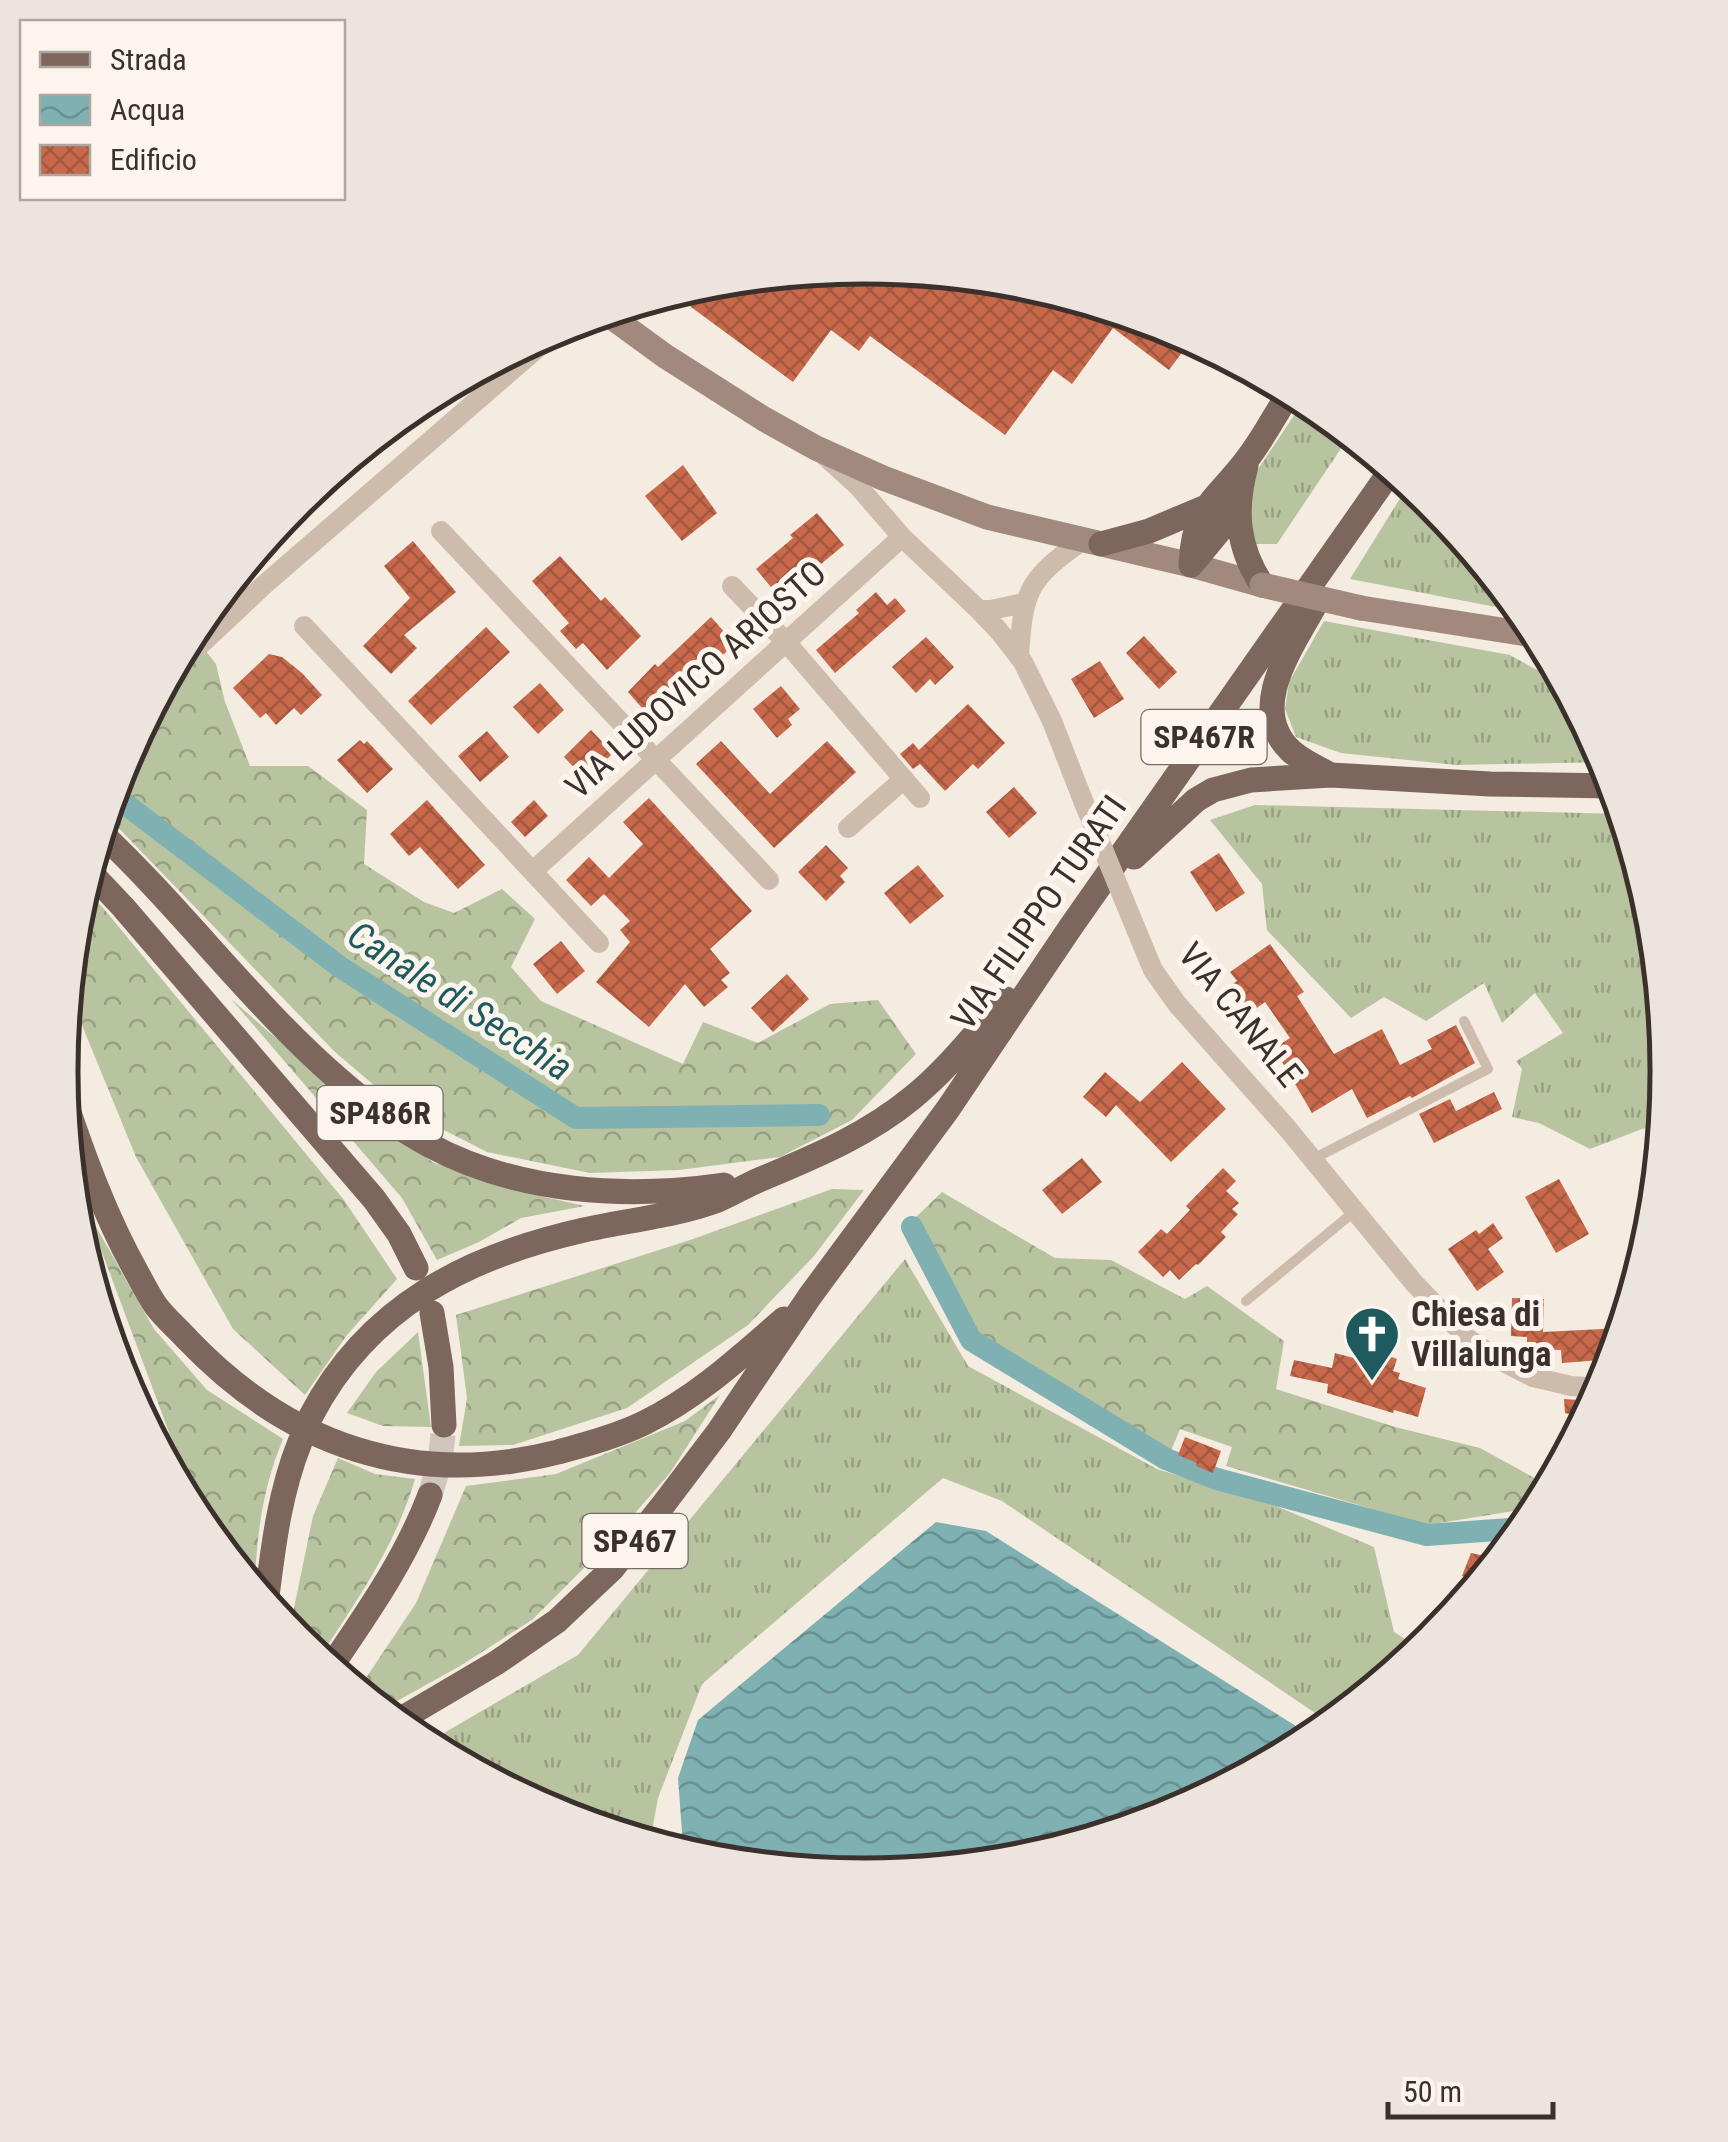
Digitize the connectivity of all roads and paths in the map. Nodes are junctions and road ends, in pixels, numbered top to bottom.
1 (621, 323) edge
2 (518, 365) edge
3 (1282, 405) edge
4 (816, 448) junction
5 (1248, 459) junction
6 (1384, 481) edge
7 (1238, 495) junction
8 (1206, 507) junction
9 (441, 531) dead end
10 (902, 536) junction
11 (1092, 542) junction
12 (1342, 542) junction
13 (1191, 566) junction
14 (1262, 585) junction
15 (732, 586) dead end
16 (1024, 603) junction
17 (978, 610) junction
18 (304, 626) dead end
19 (1517, 633) edge
20 (208, 638) edge
21 (786, 642) junction
22 (1019, 657) junction
23 (656, 760) junction
24 (1330, 775) junction
25 (904, 779) junction
26 (1597, 786) edge
27 (920, 798) dead end
28 (848, 828) dead end
29 (111, 844) edge
30 (533, 871) junction
31 (770, 880) dead end
32 (100, 883) edge
33 (1069, 930) junction
34 (599, 944) dead end
35 (1464, 1021) dead end
36 (82, 1152) edge
37 (1313, 1160) junction
38 (759, 1180) junction
39 (1356, 1210) junction
40 (416, 1268) dead end
41 (810, 1296) junction
42 (1246, 1301) dead end
43 (432, 1313) dead end
44 (1584, 1387) edge
45 (311, 1416) dead end
46 (444, 1425) tunnel mouth
47 (300, 1442) dead end
48 (430, 1495) tunnel mouth
49 (269, 1585) edge
50 (338, 1656) edge
51 (411, 1713) edge

1 - 4 main road, VIA CANALE
2 - 20 street
3 - 5 main road
4 - 10 street, VIA CANALE
4 - 11 main road, VIA CANALE
5 - 7 main road
5 - 8 main road
6 - 12 main road, VIA FILIPPO TURATI / SP467R
7 - 13 main road
7 - 14 main road
8 - 11 main road
8 - 13 main road
9 - 23 street
10 - 17 street, VIA CANALE
10 - 21 street, VIA LUDOVICO ARIOSTO
11 - 13 main road, VIA CANALE
11 - 16 street
12 - 24 main road
12 - 33 main road, VIA FILIPPO TURATI / SP467R
13 - 14 main road, VIA CANALE
14 - 19 main road, VIA CANALE, bridge
15 - 21 street
16 - 17 street
16 - 22 street
17 - 22 street, VIA CANALE
18 - 30 street
21 - 23 street, VIA LUDOVICO ARIOSTO
21 - 25 street
22 - 37 street, VIA CANALE, bridge
23 - 30 street, VIA LUDOVICO ARIOSTO
23 - 31 street
24 - 26 main road
24 - 33 main road
25 - 27 street
25 - 28 street
29 - 38 main road, SP486R
30 - 34 street
32 - 40 main road, SP486R
33 - 38 main road
33 - 41 main road, VIA FILIPPO TURATI / SP467
35 - 37 lane
36 - 41 main road
37 - 39 street, VIA CANALE
38 - 45 main road
39 - 42 lane
39 - 44 street, VIA CANALE
41 - 51 main road, SP467
43 - 46 main road
47 - 49 main road
48 - 50 main road

